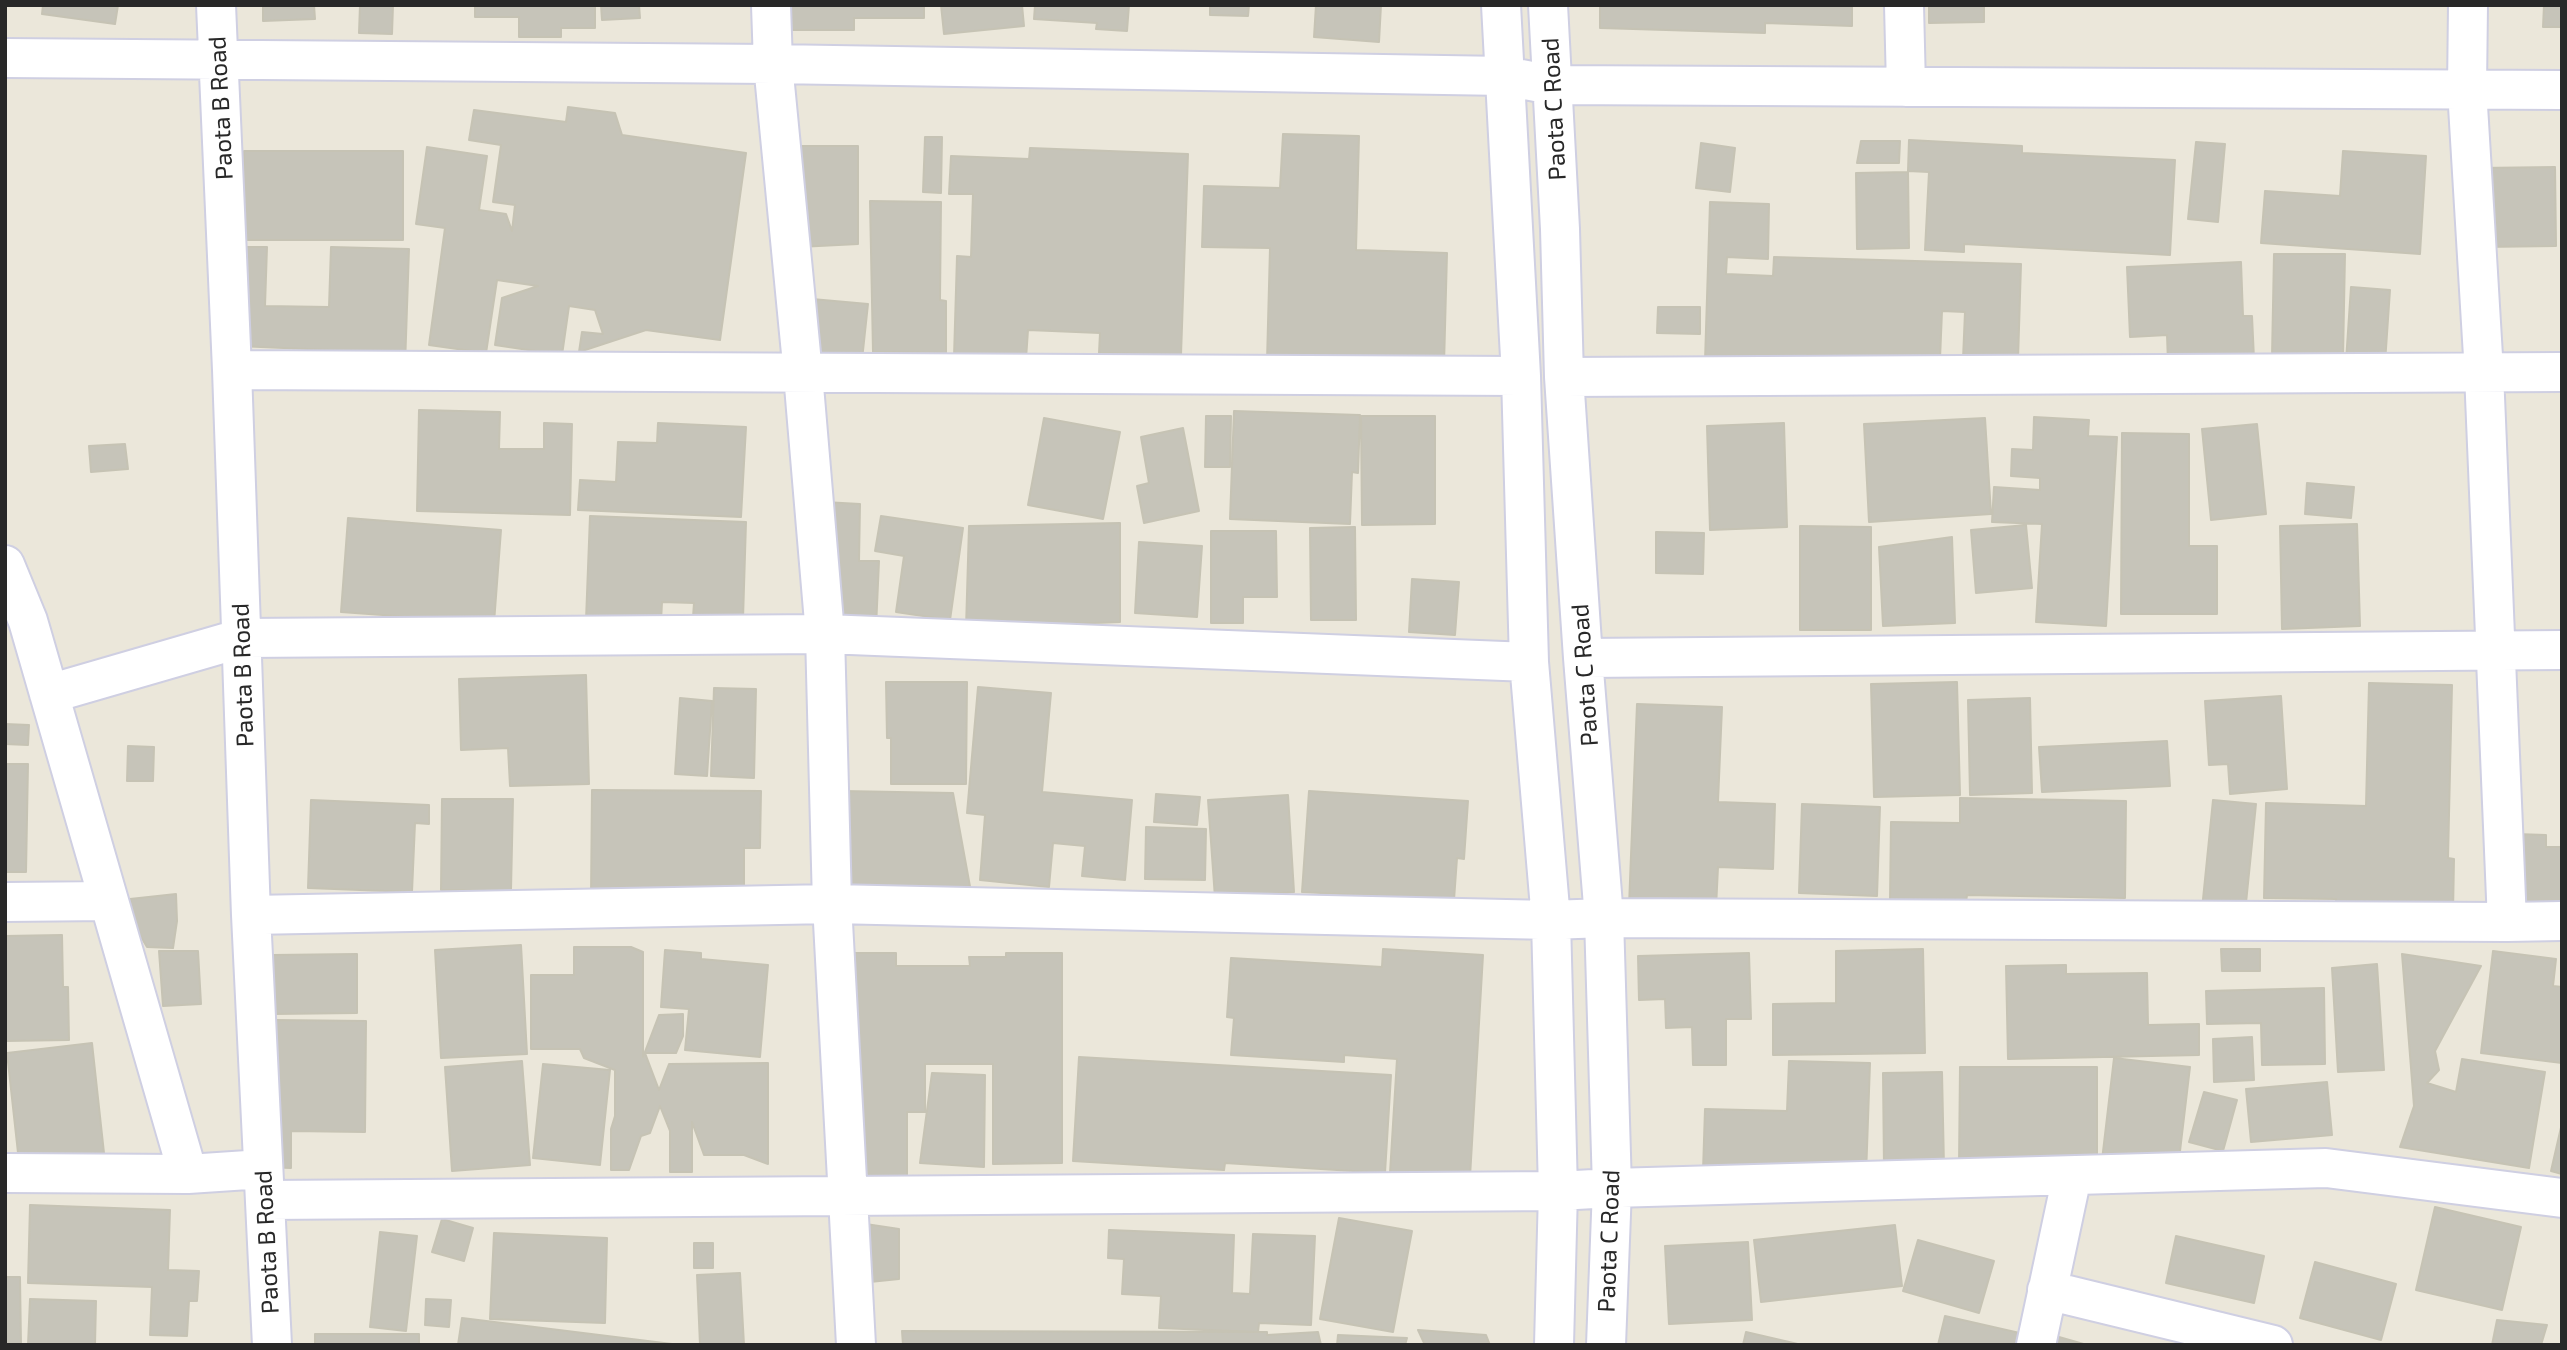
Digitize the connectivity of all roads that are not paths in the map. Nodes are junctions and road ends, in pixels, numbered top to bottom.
1 (216, 5) edge
2 (771, 5) edge
3 (1501, 5) edge
4 (1548, 5) edge
5 (1905, 5) edge
6 (2468, 5) edge
7 (5, 58) edge
8 (219, 60) junction
9 (773, 64) junction
10 (1505, 76) junction
11 (1552, 85) junction
12 (1906, 87) junction
13 (2467, 89) junction
14 (2562, 90) edge
15 (232, 370) junction
16 (2562, 372) edge
17 (2484, 373) junction
18 (803, 374) junction
19 (1521, 376) junction
20 (1564, 377) junction
21 (5, 565) edge
22 (16, 621) edge
23 (825, 635) junction
24 (242, 638) junction
25 (2562, 650) edge
26 (2495, 651) junction
27 (1583, 659) junction
28 (1529, 662) junction
29 (49, 694) junction
30 (109, 901) junction
31 (5, 902) edge
32 (832, 904) junction
33 (250, 915) junction
34 (1604, 918) junction
35 (1551, 920) junction
36 (2562, 921) edge
37 (2507, 922) junction
38 (5, 1173) edge
39 (188, 1174) junction
40 (2072, 1176) junction
41 (264, 1185) junction
42 (1612, 1188) junction
43 (1558, 1191) junction
44 (849, 1196) junction
45 (2562, 1198) edge
46 (2048, 1290) junction
47 (272, 1345) edge
48 (856, 1345) edge
49 (1554, 1345) edge
50 (1606, 1345) edge
51 (2036, 1345) edge
52 (2273, 1345) edge

1 - 8 street, Paota B Road
2 - 9 street
3 - 10 street
4 - 11 street, Paota C Road
5 - 12 street
6 - 13 street
7 - 8 street
8 - 9 street
8 - 15 street, Paota B Road
9 - 10 street
9 - 18 street
10 - 11 street
10 - 19 street
11 - 12 street
11 - 20 street, Paota C Road
12 - 13 street
13 - 14 street
13 - 17 street
15 - 18 street
15 - 24 street, Paota B Road
16 - 17 street
17 - 20 street
17 - 26 street
18 - 19 street
18 - 23 street
19 - 28 street
20 - 27 street, Paota C Road
21 - 22 street
22 - 29 street
23 - 24 street
23 - 28 street
23 - 32 street
24 - 29 street
24 - 33 street, Paota B Road
25 - 26 street
26 - 27 street
26 - 37 street
27 - 34 street, Paota C Road
28 - 35 street
29 - 30 street
30 - 31 street
30 - 39 street
32 - 33 street
32 - 35 street
32 - 44 street
33 - 41 street, Paota B Road
34 - 35 street
34 - 37 street
34 - 42 street, Paota C Road
35 - 43 street
36 - 37 street
38 - 39 street
39 - 41 street
40 - 42 street
40 - 45 street
40 - 46 street
41 - 44 street
41 - 47 street, Paota B Road
42 - 43 street
42 - 50 street, Paota C Road
43 - 44 street
43 - 49 street
44 - 48 street
46 - 51 street
46 - 52 street

